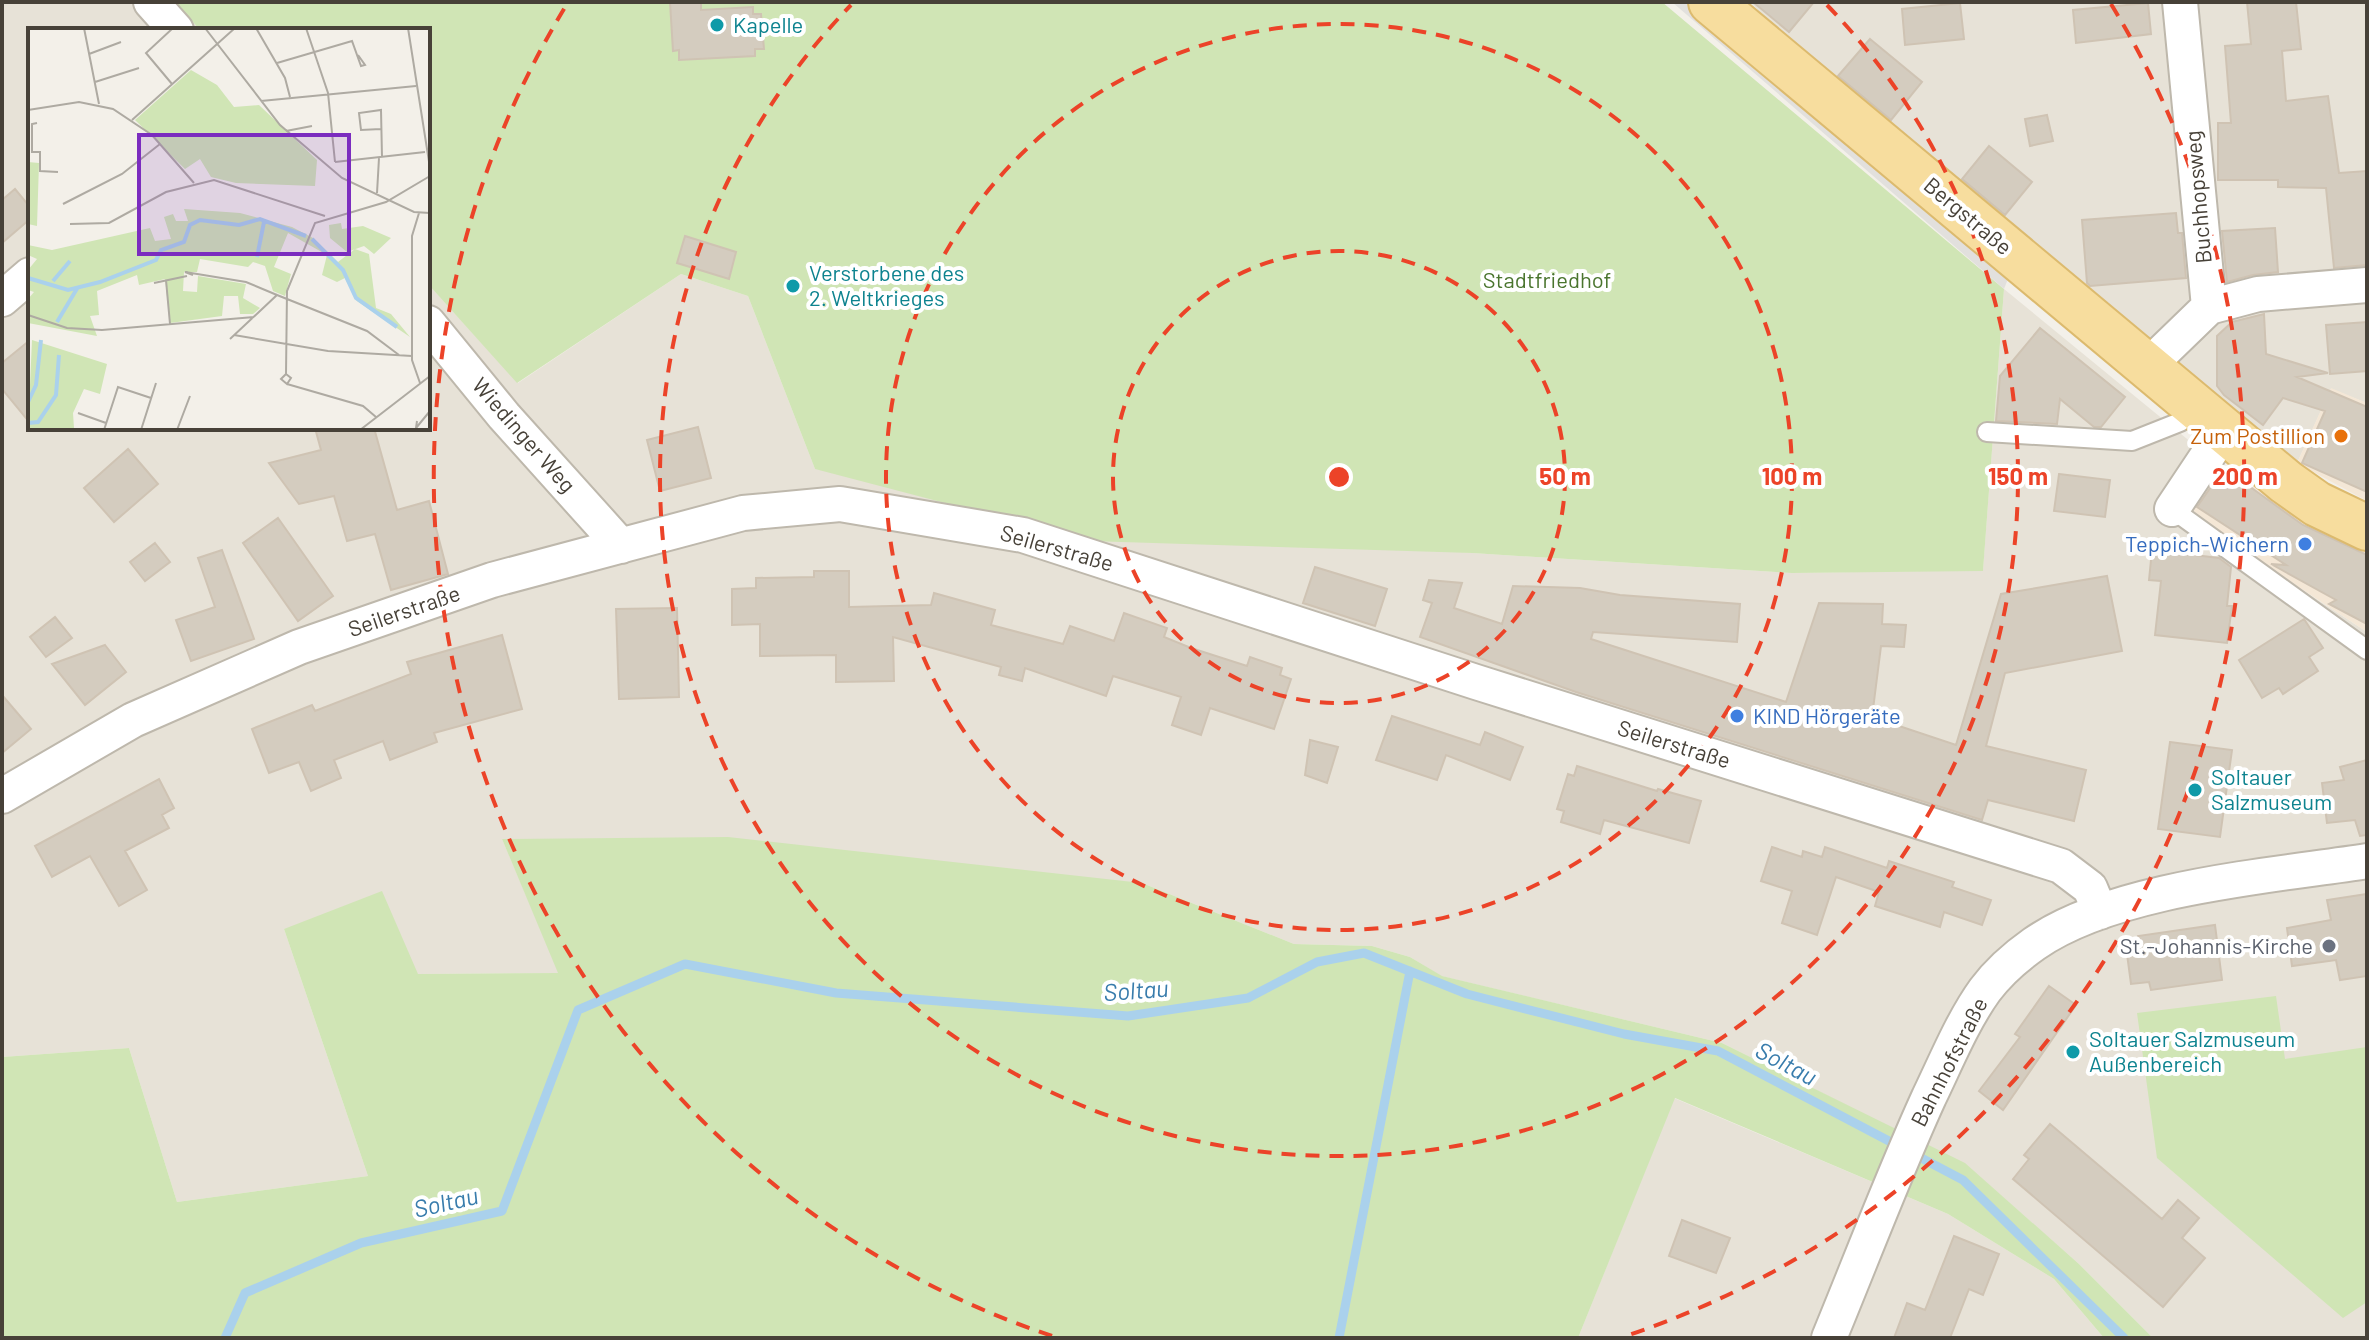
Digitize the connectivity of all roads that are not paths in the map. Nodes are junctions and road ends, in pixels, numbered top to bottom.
1 (151, 2) edge
2 (1711, 2) edge
3 (2180, 2) edge
4 (174, 28) edge
5 (28, 277) edge
6 (2367, 285) edge
7 (2, 299) edge
8 (2209, 307) junction
9 (430, 325) edge
10 (2147, 367) junction
11 (2211, 420) junction
12 (1987, 432) dead end
13 (2172, 509) joint
14 (2367, 528) edge
15 (621, 546) junction
16 (2367, 650) edge
17 (2, 796) edge
18 (2367, 861) edge
19 (2100, 912) junction
20 (1829, 1338) edge

1 - 4 street
2 - 10 main road, Bergstraße
3 - 8 street, Buchhopsweg
5 - 7 street
6 - 8 street
8 - 10 street
9 - 15 street, Wiedinger Weg
10 - 11 main road, Bergstraße
11 - 12 lane
11 - 13 street
11 - 14 main road, Bergstraße
13 - 16 lane
15 - 17 street, Seilerstraße
15 - 19 street, Seilerstraße
18 - 19 street, Bahnhofstraße
19 - 20 street, Bahnhofstraße

